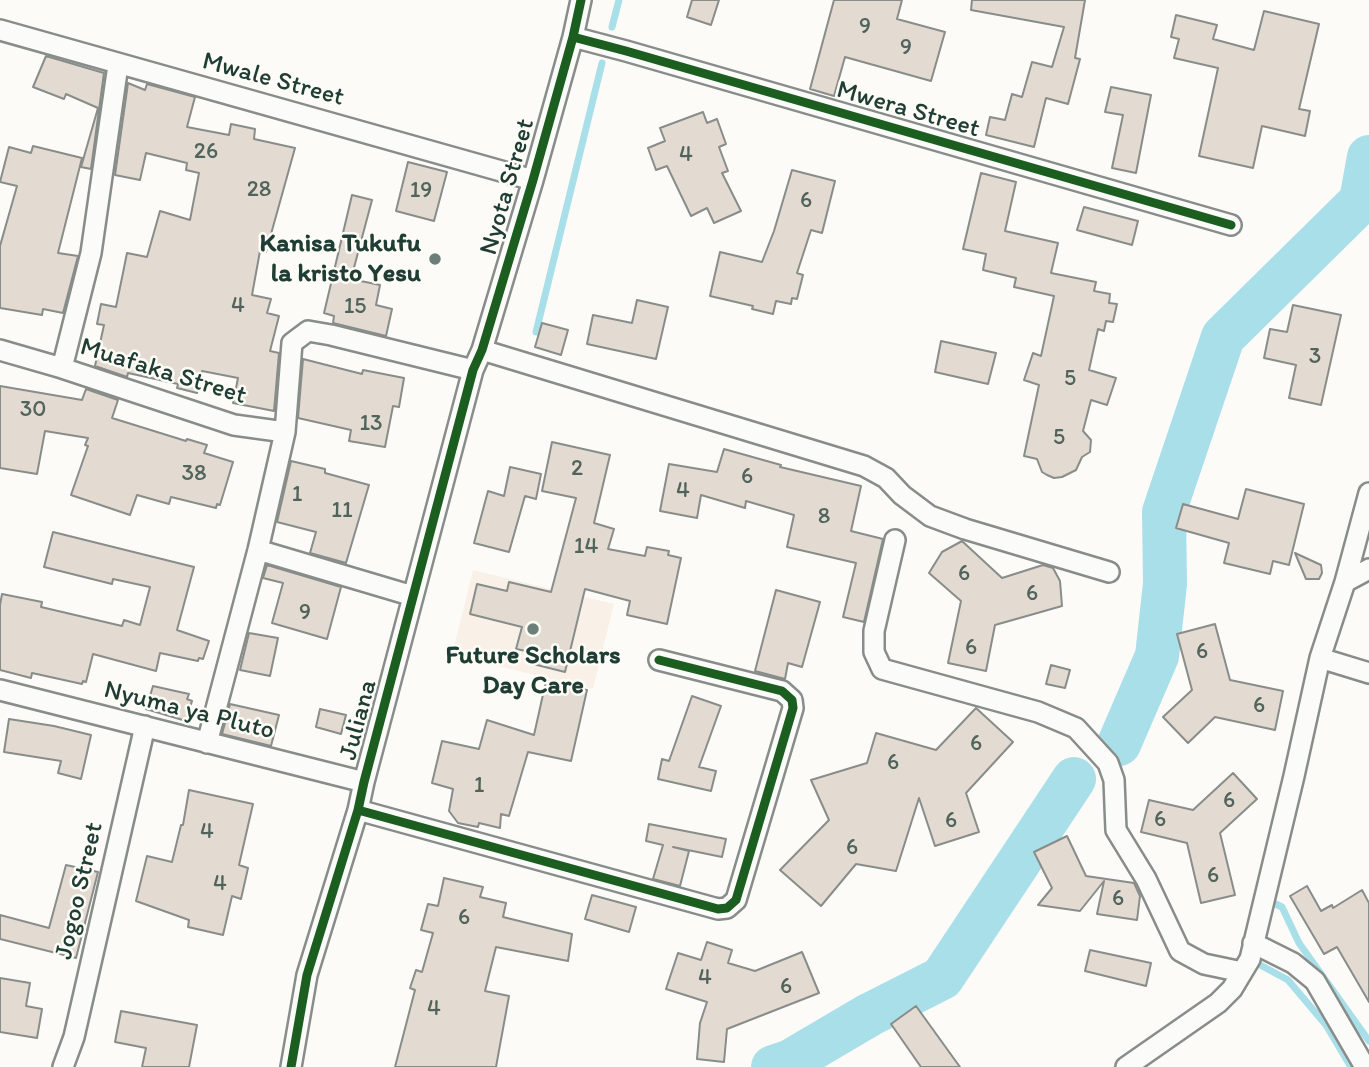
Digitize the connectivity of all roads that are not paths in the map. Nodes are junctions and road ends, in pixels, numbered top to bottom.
1 (581, 0) edge
2 (0, 30) edge
3 (573, 37) junction
4 (118, 65) junction
5 (533, 180) junction
6 (1231, 225) dead end
7 (0, 350) edge
8 (482, 350) junction
9 (62, 368) junction
10 (472, 377) junction
11 (285, 432) junction
12 (1369, 493) edge
13 (895, 540) dead end
14 (258, 550) junction
15 (1369, 569) edge
16 (1109, 572) dead end
17 (1345, 582) junction
18 (413, 596) junction
19 (1320, 658) junction
20 (659, 660) dead end
21 (1369, 673) edge
22 (0, 690) edge
23 (145, 726) junction
24 (207, 743) junction
25 (364, 782) junction
26 (358, 810) junction
27 (1253, 943) junction
28 (1242, 972) junction
29 (63, 1067) edge
30 (291, 1067) edge
31 (1126, 1067) edge
32 (1365, 1067) edge

1 - 3 street, Nyota Street
2 - 4 street, Mwale Street
3 - 5 street, Nyota Street
3 - 6 street, Mwera Street
4 - 5 street, Mwale Street
4 - 9 street
5 - 8 street, Nyota Street
7 - 9 street, Muafaka Street
8 - 10 street, Nyota Street
8 - 16 street
9 - 11 street, Muafaka Street
10 - 11 street, Muafaka Street
10 - 18 street, Juliana
11 - 14 street
12 - 17 street
13 - 28 street
14 - 18 street
14 - 24 street
15 - 17 street
17 - 19 street
18 - 25 street, Juliana
19 - 21 street
19 - 27 street
20 - 26 street
22 - 23 street, Nyuma ya Pluto
23 - 24 street, Nyuma ya Pluto
23 - 29 street, Jogoo Street
24 - 25 street, Nyuma ya Pluto
25 - 26 street, Juliana
26 - 30 street, Juliana
27 - 28 street
27 - 32 street
28 - 31 street

